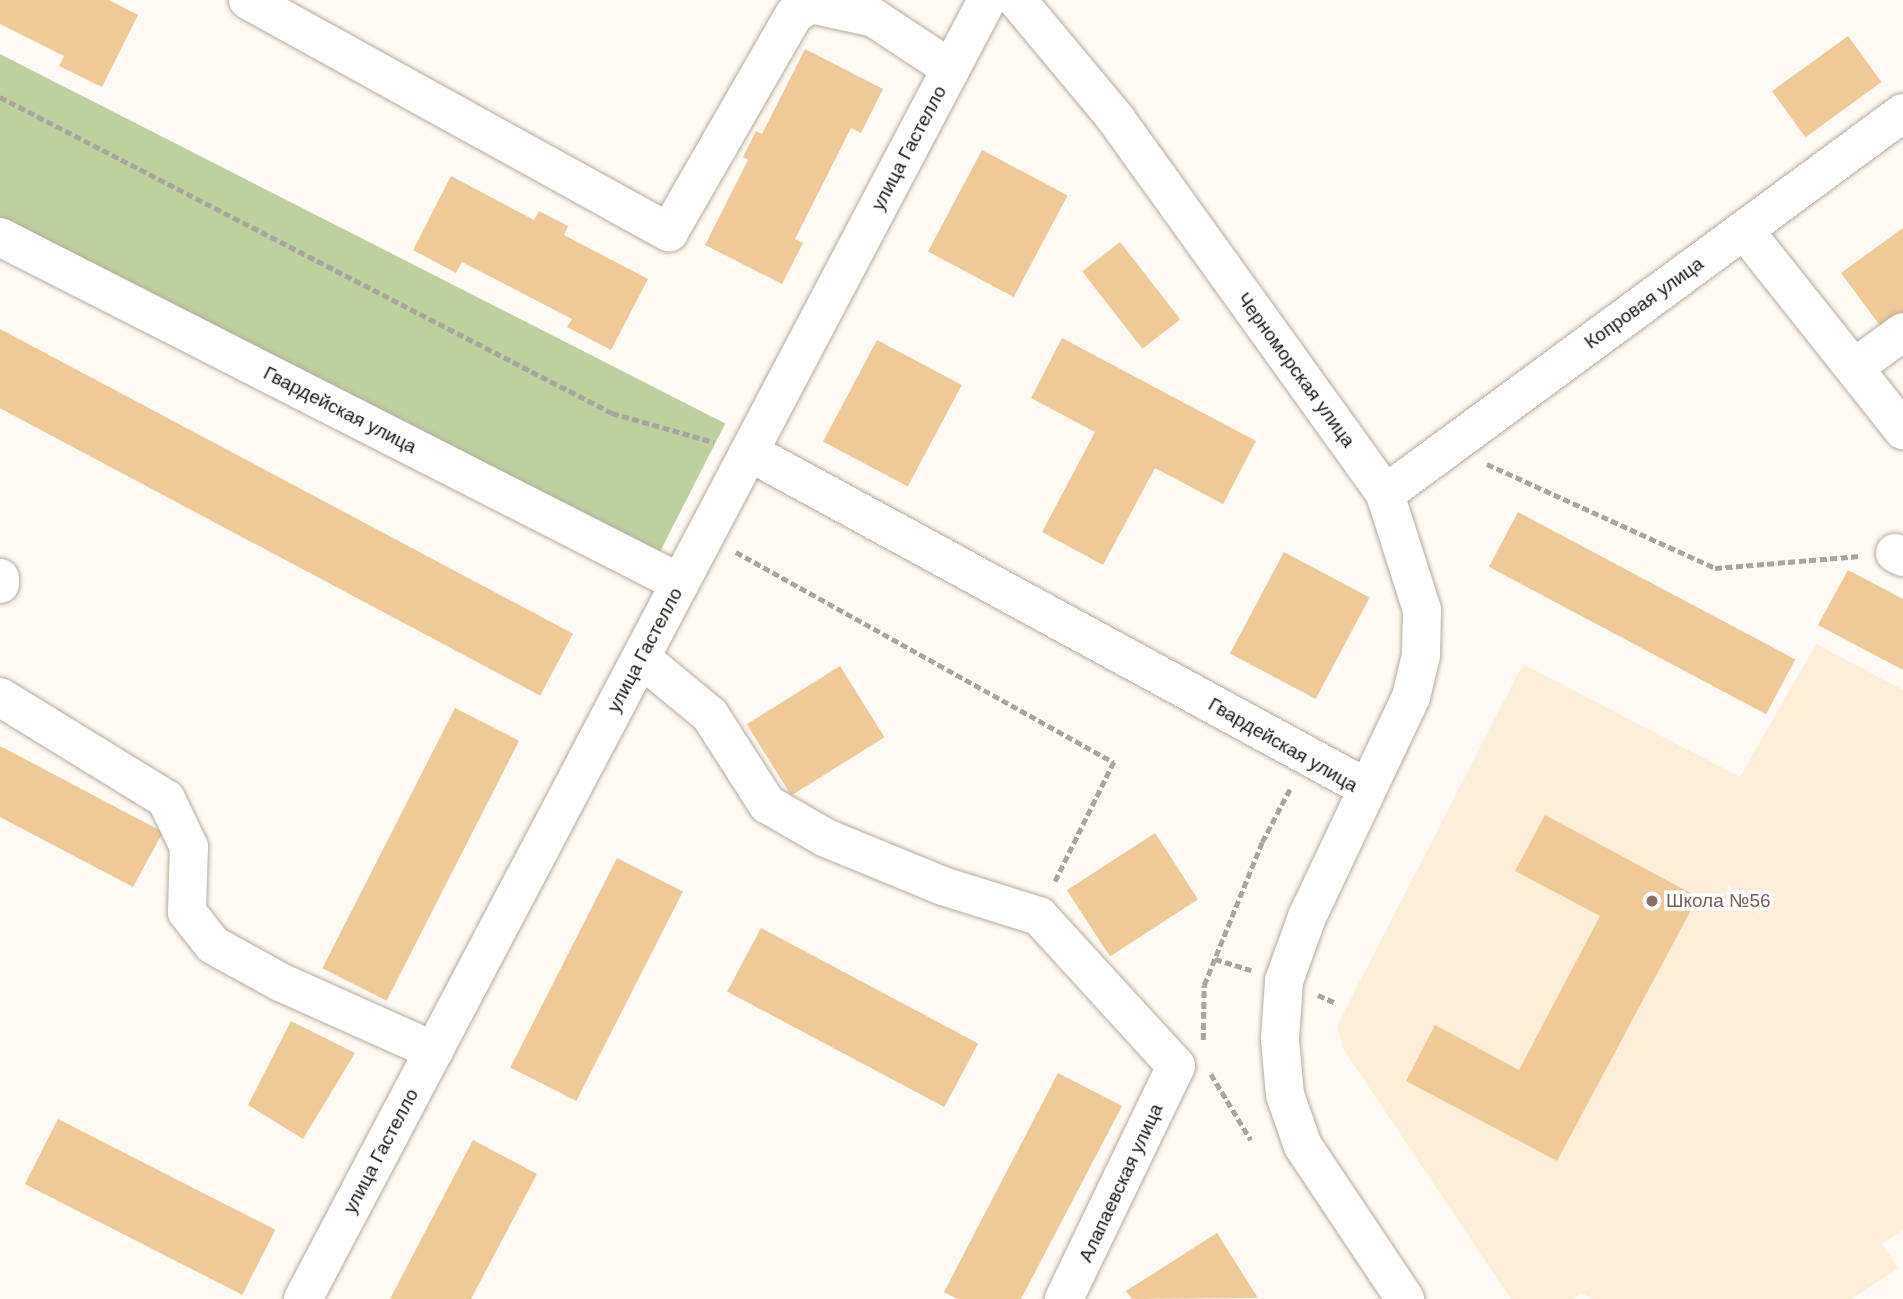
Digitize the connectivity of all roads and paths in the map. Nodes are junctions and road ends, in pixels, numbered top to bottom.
1 (248, 0) edge
2 (987, 0) edge
3 (1017, 0) edge
4 (951, 69) junction
5 (0, 97) edge
6 (1903, 113) edge
7 (1744, 230) junction
8 (0, 237) edge
9 (1903, 332) edge
10 (1855, 367) junction
11 (1903, 430) edge
12 (1453, 444) junction
13 (749, 452) junction
14 (1385, 494) junction
15 (732, 549) dead end
16 (1899, 555) edge
17 (0, 578) edge
18 (680, 583) junction
19 (0, 584) edge
20 (641, 657) junction
21 (0, 697) edge
22 (1308, 756) junction
23 (1365, 787) junction
24 (1038, 916) junction
25 (434, 1051) junction
26 (1189, 1064) junction
27 (1251, 1140) dead end
28 (303, 1299) edge
29 (1064, 1299) edge
30 (1405, 1299) edge

1 - 4 street
2 - 4 street, улица Гастелло
3 - 14 street, Черноморская улица
4 - 13 street, улица Гастелло
5 - 13 path
6 - 7 street, Копровая улица
7 - 10 street
7 - 12 street, Копровая улица
8 - 18 street, Гвардейская улица
9 - 10 street
10 - 11 street
12 - 14 street, Копровая улица
12 - 16 path
13 - 18 street, улица Гастелло
13 - 22 street, Гвардейская улица
14 - 23 street, Черноморская улица
15 - 24 path
17 - 19 street
18 - 20 street, улица Гастелло
20 - 24 street
20 - 25 street, улица Гастелло
21 - 25 street
22 - 23 street, Гвардейская улица
22 - 26 path
23 - 30 street, Гвардейская улица
24 - 26 street
25 - 28 street, улица Гастелло
26 - 27 path
26 - 29 street, Алапаевская улица

